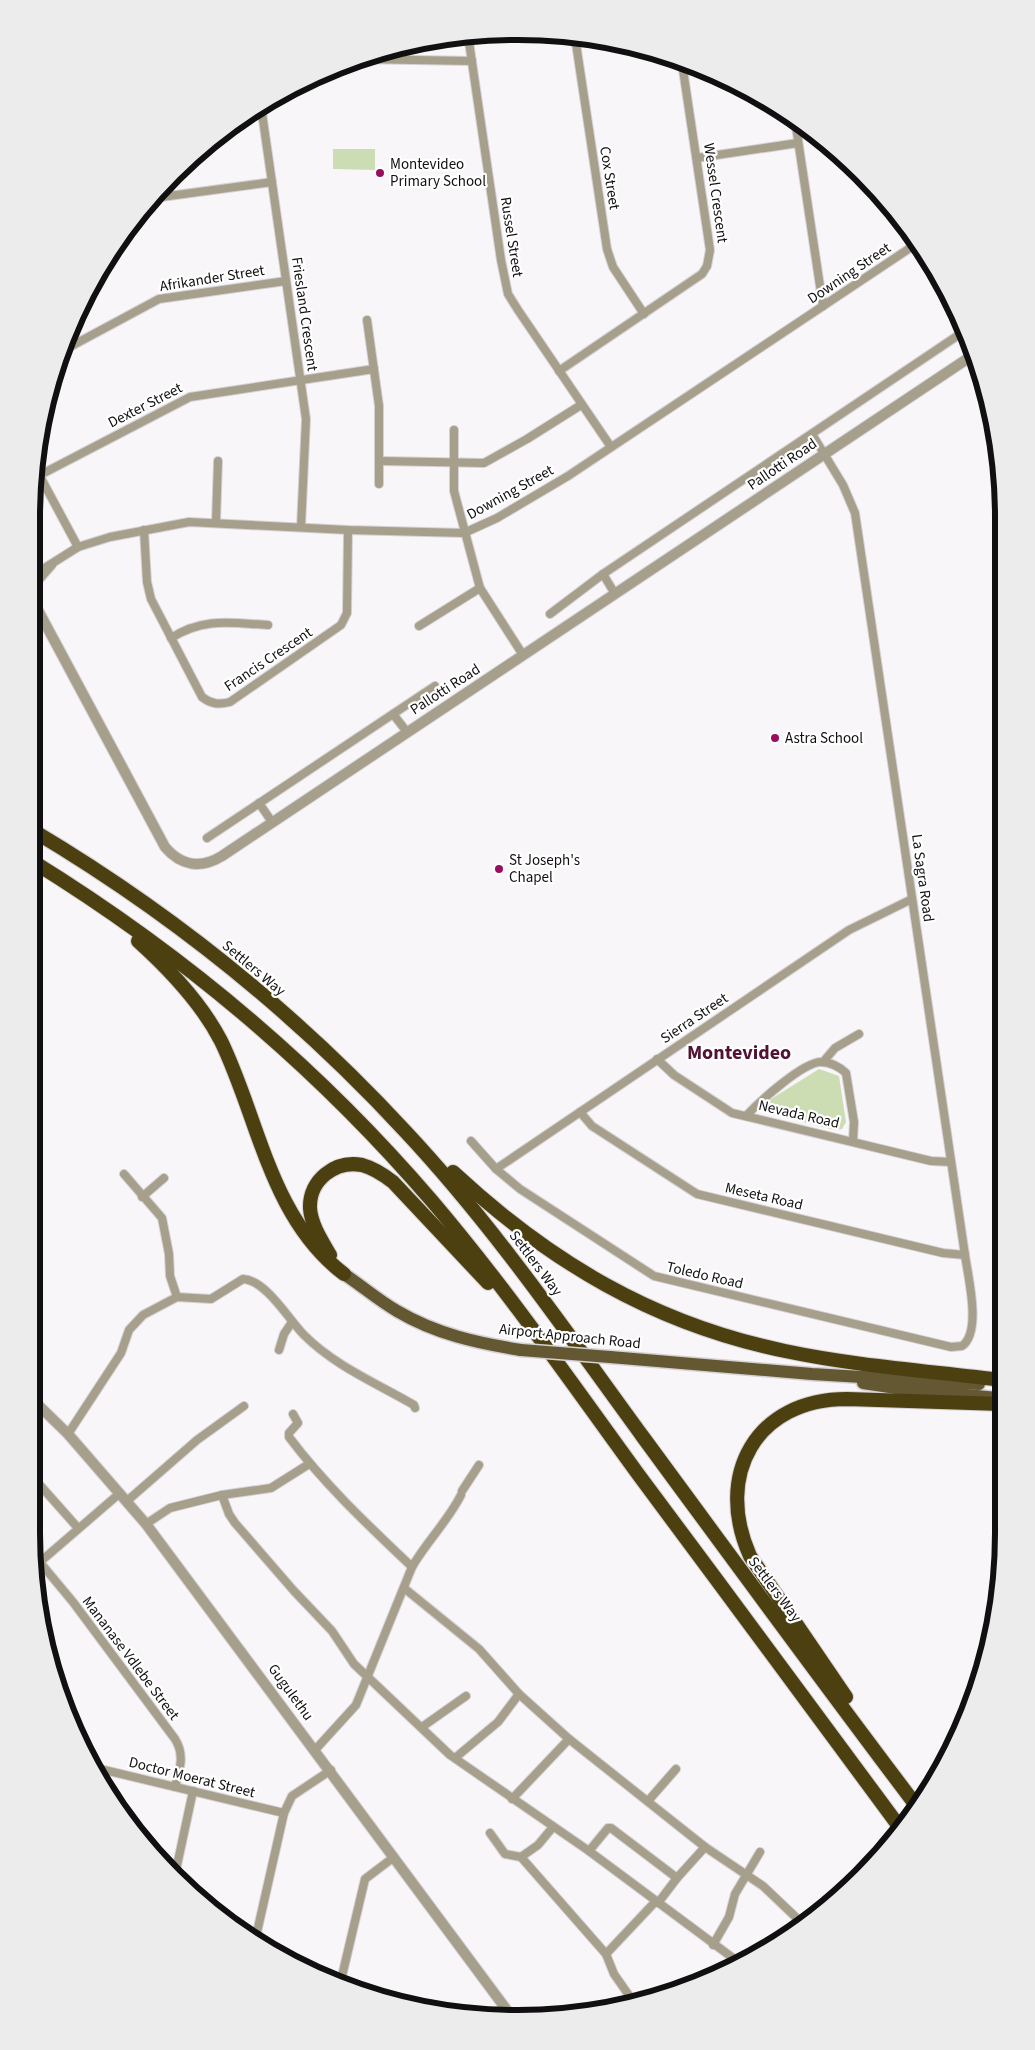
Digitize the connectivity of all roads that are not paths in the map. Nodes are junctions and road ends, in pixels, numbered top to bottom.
1 (469, 43) edge
2 (576, 44) edge
3 (383, 59) edge
4 (472, 61) junction
5 (683, 70) edge
6 (262, 114) edge
7 (796, 130) edge
8 (798, 143) junction
9 (697, 158) junction
10 (272, 182) junction
11 (168, 196) joint
12 (164, 197) edge
13 (911, 247) edge
14 (286, 281) junction
15 (823, 306) junction
16 (644, 314) junction
17 (367, 320) dead end
18 (959, 335) edge
19 (72, 346) edge
20 (968, 358) edge
21 (374, 369) junction
22 (559, 371) junction
23 (300, 380) junction
24 (581, 405) junction
25 (454, 430) dead end
26 (812, 434) junction
27 (611, 447) junction
28 (824, 454) junction
29 (218, 461) dead end
30 (381, 461) junction
31 (454, 464) junction
32 (42, 474) edge
33 (42, 478) edge
34 (380, 484) dead end
35 (216, 522) junction
36 (301, 527) junction
37 (144, 530) junction
38 (348, 530) junction
39 (464, 533) junction
40 (78, 547) junction
41 (55, 562) junction
42 (40, 570) edge
43 (602, 574) junction
44 (40, 579) edge
45 (480, 588) junction
46 (615, 594) junction
47 (40, 614) edge
48 (550, 614) dead end
49 (268, 624) dead end
50 (418, 626) dead end
51 (171, 638) junction
52 (523, 654) junction
53 (434, 686) dead end
54 (393, 714) junction
55 (407, 732) junction
56 (259, 803) junction
57 (272, 822) junction
58 (40, 835) edge
59 (207, 838) dead end
60 (40, 866) edge
61 (40, 875) edge
62 (912, 899) junction
63 (859, 1034) dead end
64 (658, 1059) junction
65 (823, 1062) junction
66 (381, 1106) junction
67 (580, 1112) junction
68 (746, 1116) junction
69 (471, 1141) dead end
70 (853, 1141) junction
71 (950, 1162) junction
72 (496, 1169) junction
73 (124, 1174) dead end
74 (164, 1178) dead end
75 (142, 1197) junction
76 (965, 1255) junction
77 (344, 1274) junction
78 (176, 1296) junction
79 (292, 1322) junction
80 (536, 1335) junction
81 (970, 1337) joint
82 (279, 1350) dead end
83 (812, 1374) junction
84 (995, 1379) edge
85 (995, 1385) edge
86 (995, 1397) edge
87 (995, 1404) edge
88 (244, 1406) dead end
89 (40, 1407) edge
90 (415, 1408) dead end
91 (293, 1414) dead end
92 (68, 1434) junction
93 (309, 1464) junction
94 (480, 1465) dead end
95 (40, 1485) edge
96 (222, 1495) junction
97 (123, 1497) junction
98 (146, 1524) junction
99 (78, 1528) junction
100 (41, 1561) edge
101 (41, 1563) edge
102 (412, 1567) junction
103 (404, 1588) junction
104 (367, 1678) junction
105 (519, 1694) junction
106 (466, 1696) dead end
107 (422, 1727) junction
108 (569, 1739) junction
109 (315, 1750) junction
110 (455, 1758) junction
111 (676, 1769) dead end
112 (103, 1770) edge
113 (331, 1770) junction
114 (175, 1787) junction
115 (193, 1791) junction
116 (915, 1797) edge
117 (512, 1798) junction
118 (648, 1801) junction
119 (913, 1801) edge
120 (284, 1813) junction
121 (896, 1823) edge
122 (553, 1827) junction
123 (490, 1833) dead end
124 (705, 1847) junction
125 (589, 1851) junction
126 (760, 1852) dead end
127 (394, 1857) junction
128 (521, 1857) junction
129 (177, 1867) edge
130 (745, 1875) junction
131 (677, 1878) junction
132 (657, 1902) junction
133 (798, 1919) edge
134 (256, 1932) edge
135 (713, 1945) junction
136 (606, 1954) junction
137 (731, 1960) edge
138 (342, 1977) edge
139 (630, 1997) edge
140 (507, 2010) edge

1 - 4 street
2 - 16 street, Cox Street
3 - 4 street
4 - 22 street, Russel Street
5 - 9 street, Wessel Crescent
6 - 10 street, Friesland Crescent
7 - 8 street
8 - 9 street
8 - 15 street
9 - 16 street, Wessel Crescent
10 - 11 street
10 - 14 street, Friesland Crescent
11 - 12 street
13 - 15 street, Downing Street
14 - 19 street, Afrikander Street
14 - 23 street, Friesland Crescent
15 - 27 street, Downing Street
16 - 22 street, Wessel Crescent
17 - 21 street
18 - 26 street, Pallotti Road
20 - 28 street, Pallotti Road
21 - 23 street, Dexter Street
21 - 30 street
22 - 24 street, Russel Street
23 - 32 street, Dexter Street
23 - 36 street, Friesland Crescent
24 - 27 street, Russel Street
24 - 31 street
25 - 31 street
26 - 28 street, La Sagra Road
26 - 43 street, Pallotti Road
27 - 39 street, Downing Street
28 - 46 street, Pallotti Road
28 - 62 street, La Sagra Road
29 - 35 street
30 - 31 street
30 - 34 street
31 - 39 street
33 - 40 street
35 - 36 street, Downing Street
35 - 37 street, Downing Street
36 - 38 street, Downing Street
37 - 40 street, Downing Street
37 - 51 street, Francis Crescent
38 - 39 street, Downing Street
38 - 51 street, Francis Crescent
39 - 45 street
40 - 41 street, Downing Street
41 - 42 street, Downing Street
41 - 44 street, Downing Street
43 - 46 street
43 - 48 street, Pallotti Road
45 - 50 street
45 - 52 street
46 - 52 street, Pallotti Road
47 - 57 street, Pallotti Road
49 - 51 street
52 - 55 street, Pallotti Road
53 - 54 street, Pallotti Road
54 - 55 street
54 - 56 street, Pallotti Road
55 - 57 street, Pallotti Road
56 - 57 street
56 - 59 street, Pallotti Road
58 - 66 highway, Settlers Way
60 - 80 highway
61 - 77 highway
62 - 64 street, Sierra Street
62 - 71 street, La Sagra Road
63 - 65 street
64 - 67 street, Sierra Street
64 - 68 street, Nevada Road
65 - 68 street
65 - 70 street
66 - 84 highway
66 - 119 highway, Settlers Way
67 - 72 street, Sierra Street
67 - 76 street, Meseta Road
68 - 70 street, Nevada Road
69 - 72 street, Toledo Road
70 - 71 street, Nevada Road
71 - 76 street, La Sagra Road
72 - 81 street, Toledo Road
73 - 75 street
74 - 75 street
75 - 78 street
76 - 81 street, La Sagra Road
77 - 80 highway
77 - 83 main road, Airport Approach Road, bridge
78 - 79 street
78 - 92 street
79 - 82 street
79 - 90 street
80 - 121 highway
83 - 85 main road, Airport Approach Road
83 - 86 main road, Airport Approach Road
87 - 116 highway
88 - 97 street
89 - 92 street, Gugulethu
91 - 93 street
92 - 97 street, Gugulethu
93 - 96 street
93 - 102 street
94 - 102 street
95 - 99 street
96 - 98 street
96 - 104 street
97 - 98 street, Gugulethu
97 - 99 street
98 - 109 street, Gugulethu
99 - 100 street
101 - 114 street, Mananase Vdlebe Street
102 - 103 street
103 - 104 street
103 - 105 street
104 - 107 street
104 - 109 street
105 - 108 street
105 - 110 street
106 - 107 street
107 - 110 street
108 - 117 street
108 - 118 street
109 - 113 street, Gugulethu
110 - 117 street
111 - 118 street
112 - 114 street, Doctor Moerat Street
113 - 120 street
113 - 127 street, Gugulethu
114 - 115 street, Doctor Moerat Street
115 - 120 street, Doctor Moerat Street
115 - 129 street
117 - 122 street
118 - 124 street
120 - 134 street
122 - 125 street
122 - 128 street
123 - 128 street
124 - 130 street
124 - 131 street
125 - 131 street
125 - 132 street
126 - 130 street
127 - 138 street
127 - 140 street, Gugulethu
128 - 136 street
130 - 133 street
130 - 135 street
131 - 132 street
132 - 135 street
132 - 136 street
135 - 137 street
136 - 139 street

